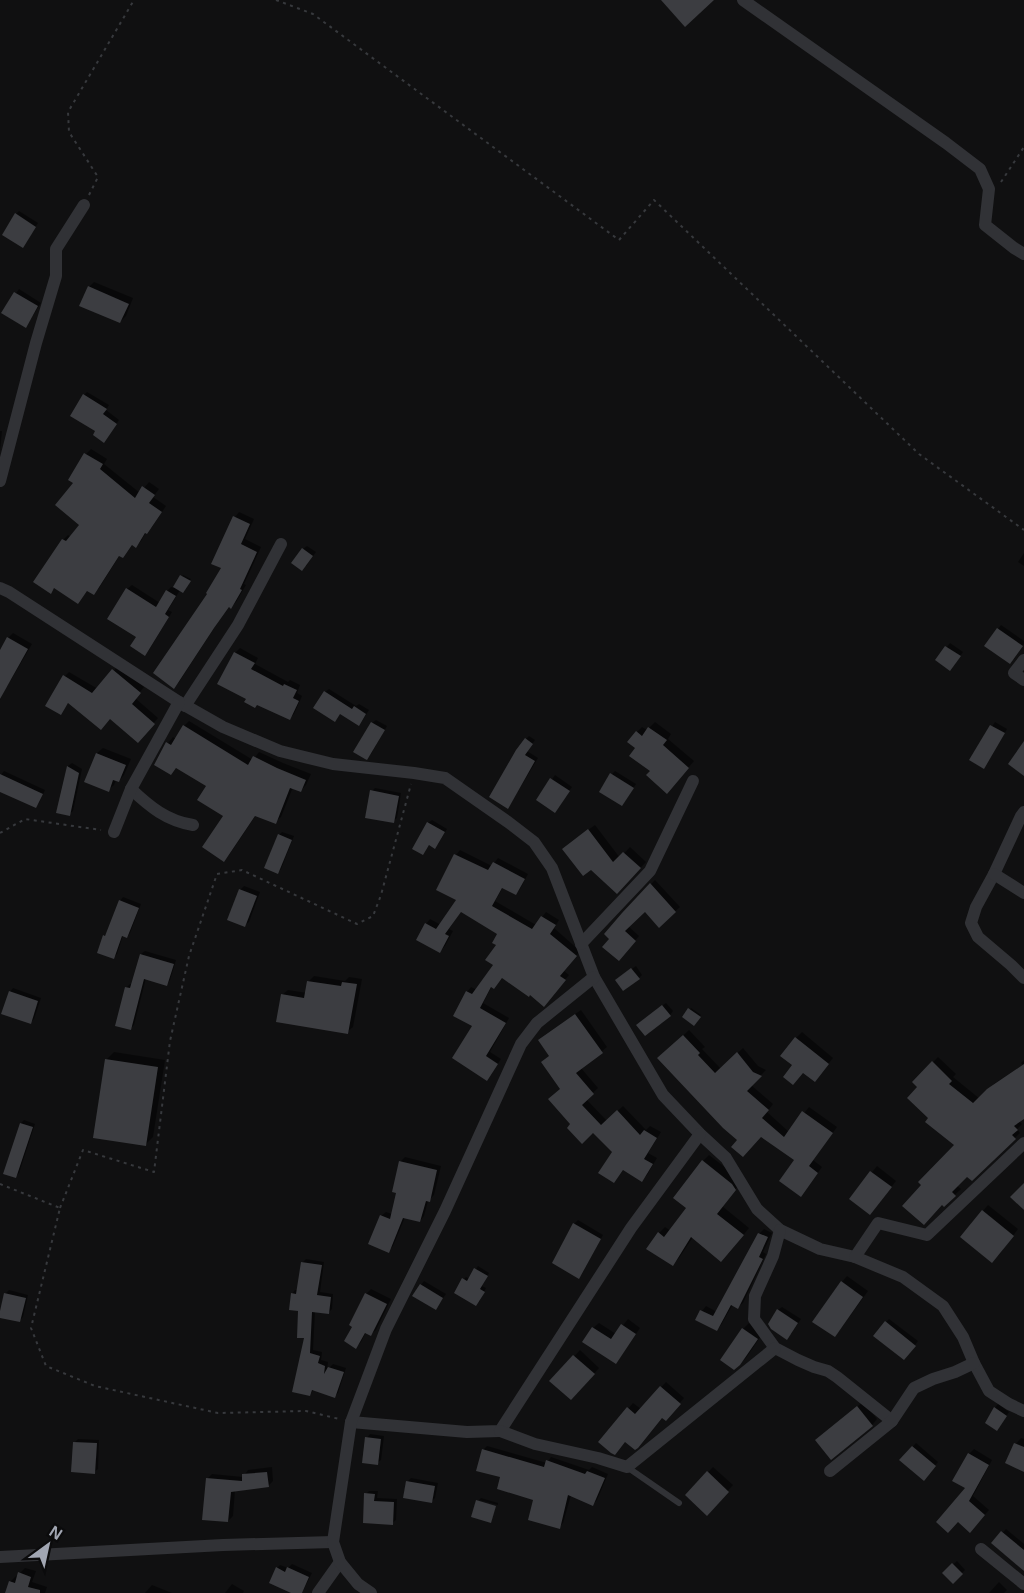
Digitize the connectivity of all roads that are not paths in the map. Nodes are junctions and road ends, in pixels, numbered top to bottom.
1 (743, 0) edge
2 (84, 205) road end
3 (1024, 254) edge
4 (0, 481) edge
5 (281, 544) dead end
6 (0, 588) edge
7 (1024, 660) edge
8 (1024, 680) edge
9 (182, 704) junction
10 (693, 782) dead end
11 (131, 789) junction
12 (1024, 812) edge
13 (193, 825) dead end
14 (114, 832) road end
15 (994, 874) junction
16 (1024, 893) edge
17 (582, 944) junction
18 (594, 977) junction
19 (1024, 978) edge
20 (700, 1134) junction
21 (1024, 1143) edge
22 (780, 1230) junction
23 (855, 1257) junction
24 (775, 1348) junction
25 (974, 1363) junction
26 (1024, 1410) edge
27 (892, 1421) junction
28 (351, 1422) junction
29 (500, 1431) junction
30 (627, 1467) junction
31 (830, 1471) dead end
32 (679, 1503) dead end
33 (333, 1542) junction
34 (981, 1549) dead end
35 (0, 1557) edge
36 (340, 1562) junction
37 (1024, 1584) edge
38 (318, 1593) edge
39 (371, 1593) edge

1 - 3 street
2 - 4 street
5 - 9 street
6 - 9 street
7 - 8 street
9 - 11 street
9 - 17 street
10 - 17 street
11 - 13 street
11 - 14 street
12 - 15 street
15 - 16 street
15 - 19 street
17 - 18 street
18 - 20 street
18 - 28 street
20 - 22 street
20 - 29 street
21 - 23 street
22 - 23 street
22 - 24 street
23 - 25 street
24 - 27 street
24 - 30 street
25 - 26 street
25 - 27 street
27 - 31 street
28 - 29 street
28 - 33 street
29 - 30 street
30 - 32 lane
33 - 35 street
33 - 36 street
34 - 37 street
36 - 38 street
36 - 39 street

